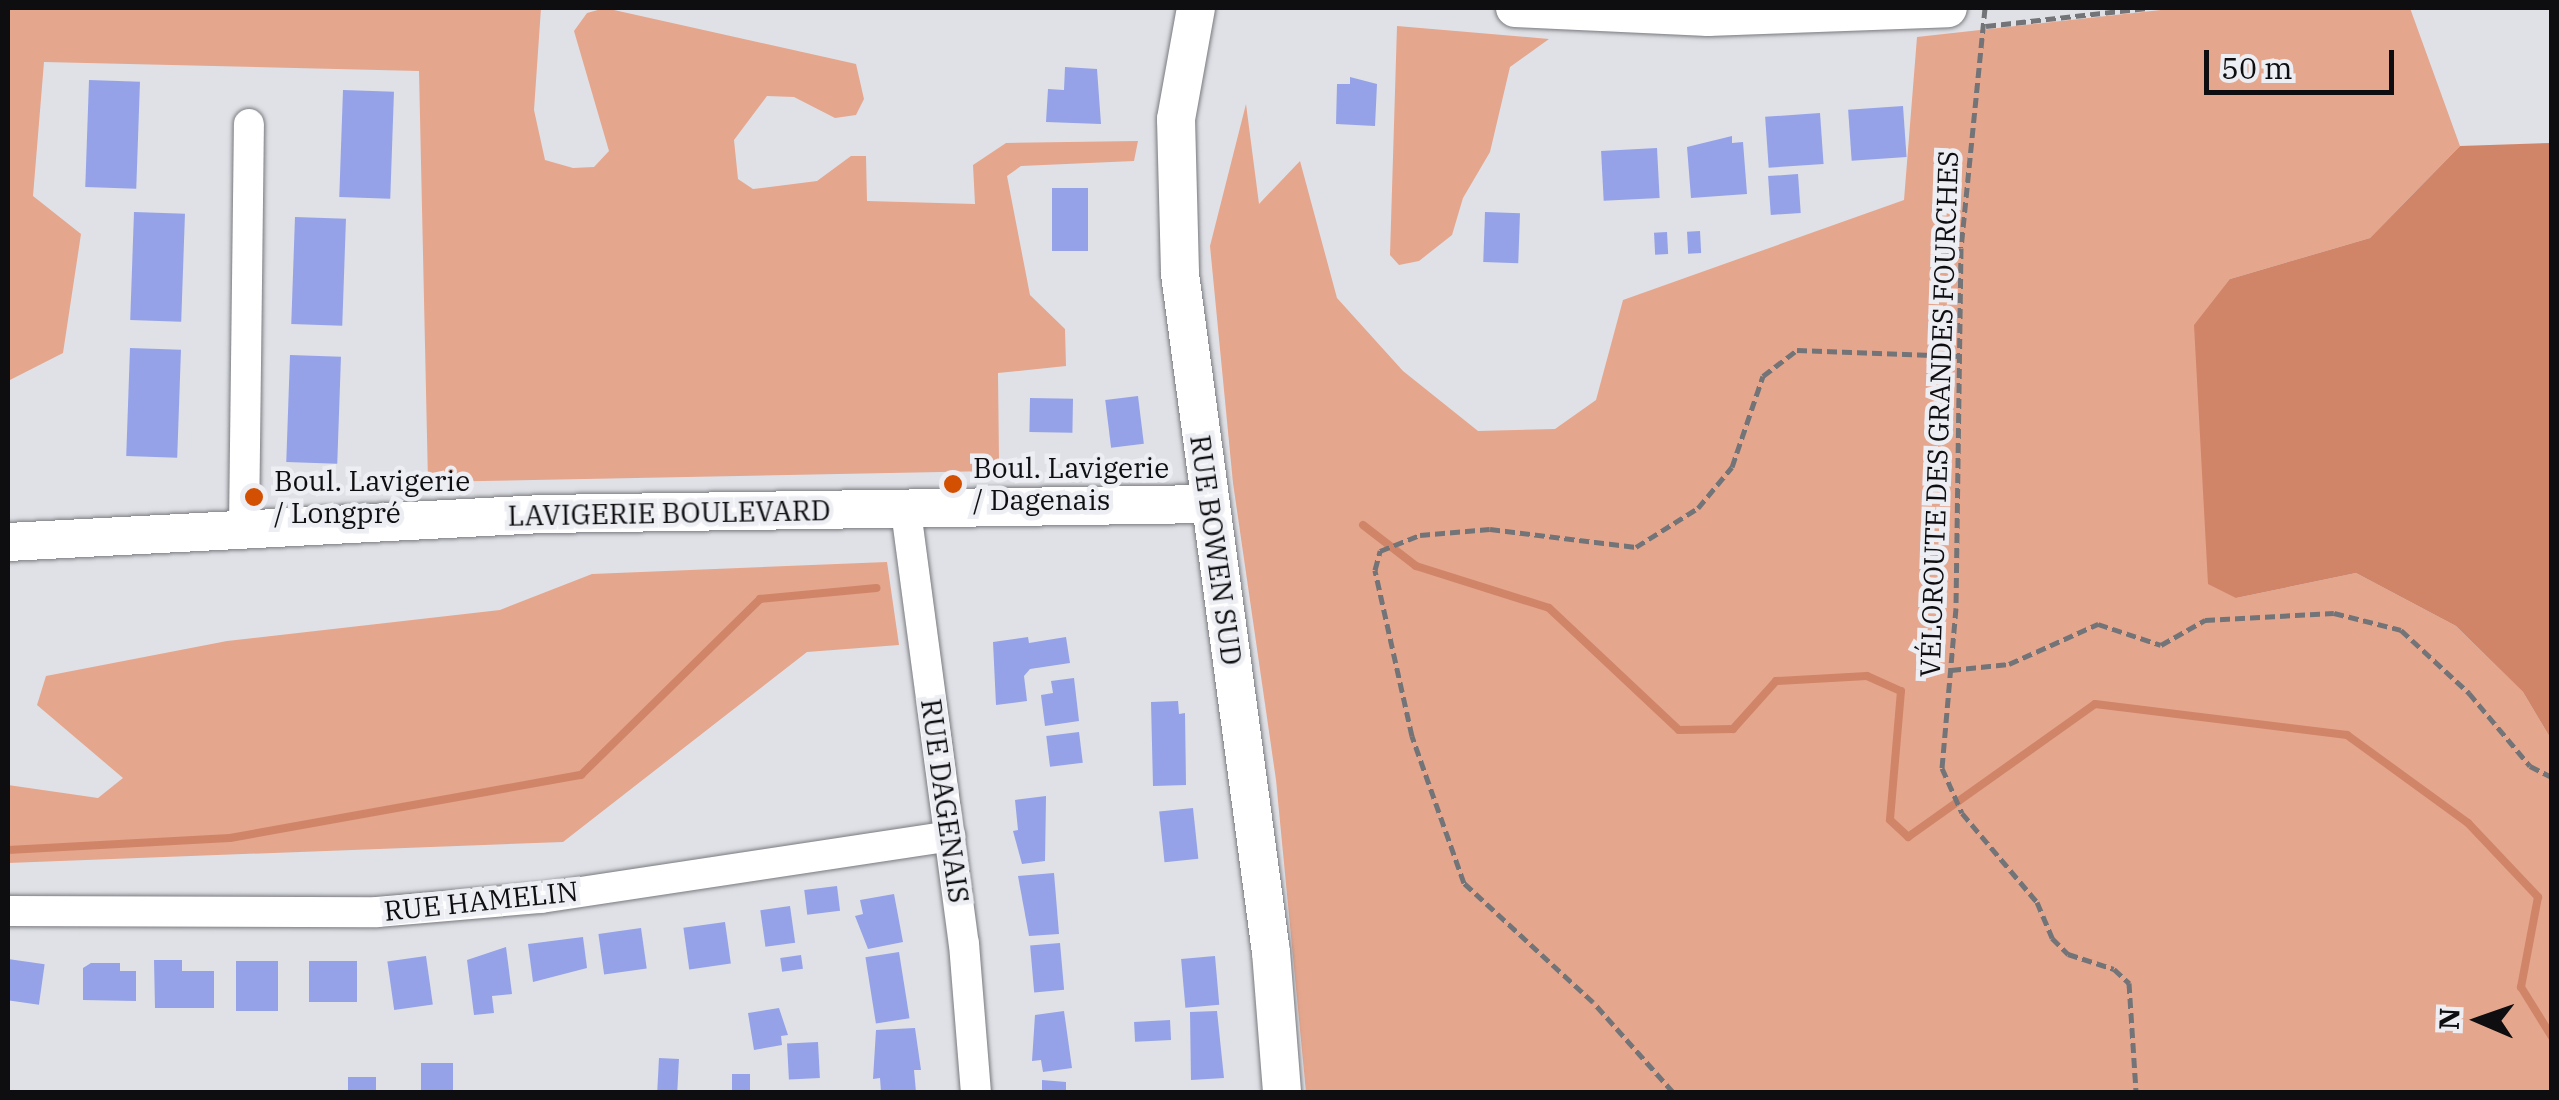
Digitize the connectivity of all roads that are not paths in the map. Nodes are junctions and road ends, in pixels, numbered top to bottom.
1 (1196, 8) edge
2 (1515, 8) edge
3 (1948, 8) edge
4 (249, 124) dead end
5 (1210, 504) junction
6 (906, 512) junction
7 (244, 528) junction
8 (8, 542) edge
9 (950, 836) junction
10 (8, 911) edge
11 (976, 1092) edge
12 (1282, 1092) edge

1 - 5 street, RUE BOWEN SUD
2 - 3 street
4 - 7 street
5 - 6 street, LAVIGERIE BOULEVARD
5 - 12 street, RUE BOWEN SUD
6 - 7 street, LAVIGERIE BOULEVARD
6 - 9 street, RUE DAGENAIS
7 - 8 street, LAVIGERIE BOULEVARD
9 - 10 street, RUE HAMELIN
9 - 11 street, RUE DAGENAIS

